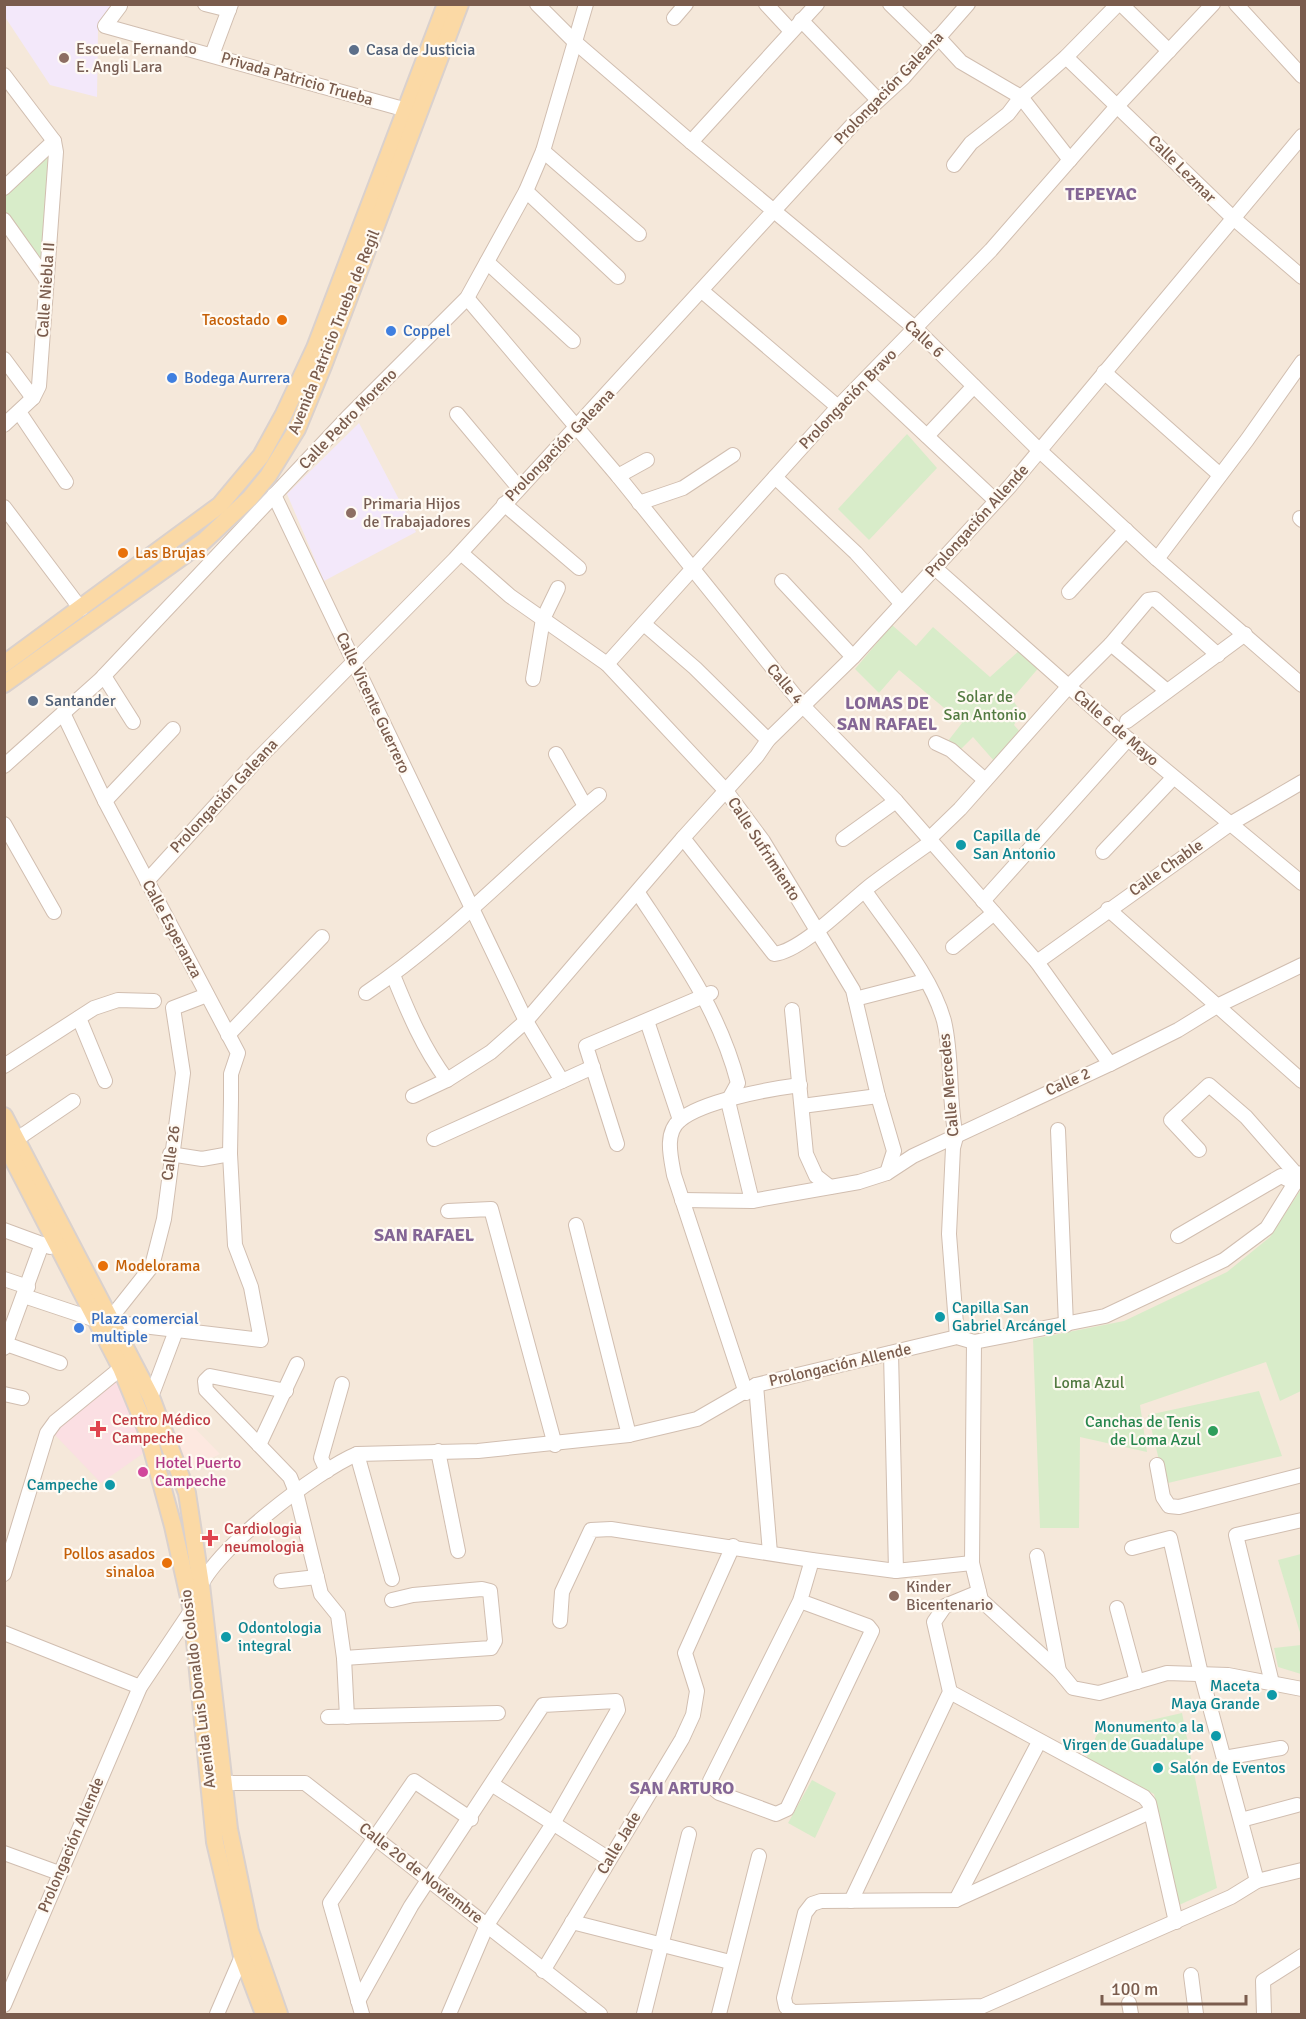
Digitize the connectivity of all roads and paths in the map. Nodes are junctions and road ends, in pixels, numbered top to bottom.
1 (205, 4) edge
2 (446, 4) edge
3 (460, 4) edge
4 (537, 4) edge
5 (586, 4) edge
6 (686, 4) edge
7 (766, 4) edge
8 (817, 4) edge
9 (890, 4) edge
10 (968, 4) edge
11 (1120, 4) edge
12 (1213, 4) edge
13 (1236, 4) edge
14 (120, 6) dead end
15 (230, 7) edge
16 (674, 18) dead end
17 (801, 20) junction
18 (791, 31) junction
19 (935, 41) junction
20 (575, 42) junction
21 (1169, 51) junction
22 (212, 55) junction
23 (1066, 57) junction
24 (4, 75) edge
25 (1302, 76) edge
26 (1021, 97) junction
27 (878, 100) junction
28 (1118, 105) junction
29 (413, 112) junction
30 (1302, 136) edge
31 (54, 141) junction
32 (691, 142) junction
33 (543, 151) junction
34 (1070, 160) junction
35 (954, 165) dead end
36 (4, 188) edge
37 (526, 191) junction
38 (773, 212) junction
39 (1232, 217) junction
40 (4, 220) edge
41 (639, 234) dead end
42 (487, 262) junction
43 (618, 277) dead end
44 (1302, 277) edge
45 (46, 279) junction
46 (702, 291) junction
47 (467, 298) junction
48 (916, 329) junction
49 (573, 342) dead end
50 (4, 360) edge
51 (1302, 362) edge
52 (1104, 372) junction
53 (866, 379) junction
54 (974, 386) junction
55 (33, 398) junction
56 (838, 407) junction
57 (19, 412) junction
58 (457, 414) dead end
59 (4, 425) edge
60 (577, 428) junction
61 (927, 436) junction
62 (1040, 451) junction
63 (733, 456) dead end
64 (647, 460) dead end
65 (1220, 475) junction
66 (618, 476) junction
67 (775, 477) junction
68 (66, 482) dead end
69 (519, 488) junction
70 (274, 495) junction
71 (996, 501) junction
72 (639, 503) junction
73 (504, 504) junction
74 (4, 507) edge
75 (1126, 530) junction
76 (204, 541) junction
77 (461, 553) junction
78 (216, 556) junction
79 (1157, 559) junction
80 (579, 568) dead end
81 (935, 568) junction
82 (691, 570) junction
83 (782, 581) dead end
84 (558, 588) dead end
85 (1069, 592) dead end
86 (901, 603) junction
87 (81, 609) junction
88 (543, 620) junction
89 (644, 624) junction
90 (1245, 634) junction
91 (1111, 644) junction
92 (1218, 655) junction
93 (853, 657) junction
94 (7, 658) edge
95 (353, 661) junction
96 (607, 664) junction
97 (104, 676) junction
98 (533, 679) dead end
99 (4, 684) edge
100 (1302, 685) edge
101 (1069, 686) junction
102 (1167, 691) junction
103 (804, 707) junction
104 (63, 713) junction
105 (1127, 721) dead end
106 (133, 722) dead end
107 (173, 729) dead end
108 (1128, 739) junction
109 (768, 740) junction
110 (936, 743) dead end
111 (555, 754) dead end
112 (4, 765) edge
113 (1173, 778) junction
114 (985, 780) junction
115 (1300, 785) edge
116 (726, 790) junction
117 (599, 795) dead end
118 (105, 801) junction
119 (896, 801) junction
120 (585, 806) junction
121 (4, 824) edge
122 (1230, 824) junction
123 (682, 838) junction
124 (843, 839) dead end
125 (930, 840) junction
126 (1103, 852) dead end
127 (147, 880) junction
128 (1302, 883) edge
129 (864, 891) junction
130 (638, 893) junction
131 (983, 901) junction
132 (473, 909) junction
133 (1108, 909) junction
134 (54, 912) dead end
135 (994, 913) junction
136 (815, 932) junction
137 (322, 937) dead end
138 (953, 947) dead end
139 (1037, 962) junction
140 (1302, 965) edge
141 (393, 975) junction
142 (925, 981) junction
143 (366, 993) dead end
144 (709, 994) junction
145 (207, 995) junction
146 (855, 999) junction
147 (154, 1001) dead end
148 (1217, 1006) junction
149 (792, 1010) dead end
150 (79, 1017) junction
151 (526, 1021) junction
152 (647, 1021) junction
153 (228, 1035) junction
154 (1110, 1064) junction
155 (4, 1066) edge
156 (593, 1067) junction
157 (447, 1080) junction
158 (105, 1081) dead end
159 (562, 1081) junction
160 (1302, 1081) edge
161 (800, 1085) junction
162 (413, 1096) dead end
163 (878, 1096) junction
164 (73, 1101) dead end
165 (728, 1101) junction
166 (802, 1106) junction
167 (4, 1116) edge
168 (680, 1120) junction
169 (1058, 1130) dead end
170 (956, 1137) junction
171 (434, 1139) dead end
172 (10, 1141) edge
173 (617, 1144) dead end
174 (1199, 1150) dead end
175 (170, 1154) junction
176 (230, 1154) junction
177 (21, 1161) junction
178 (886, 1173) junction
179 (1298, 1177) edge
180 (830, 1187) junction
181 (682, 1200) junction
182 (752, 1201) junction
183 (448, 1212) dead end
184 (576, 1225) dead end
185 (4, 1230) edge
186 (1178, 1236) dead end
187 (42, 1244) junction
188 (59, 1251) junction
189 (4, 1279) edge
190 (26, 1292) junction
191 (108, 1324) junction
192 (1066, 1326) junction
193 (177, 1328) junction
194 (957, 1337) junction
195 (6, 1338) edge
196 (974, 1342) junction
197 (891, 1353) junction
198 (60, 1363) dead end
199 (297, 1364) dead end
200 (121, 1368) junction
201 (342, 1384) dead end
202 (751, 1389) junction
203 (286, 1391) junction
204 (4, 1394) edge
205 (151, 1397) junction
206 (22, 1398) dead end
207 (629, 1434) junction
208 (555, 1444) junction
209 (259, 1445) junction
210 (438, 1452) junction
211 (357, 1454) junction
212 (1157, 1466) dead end
213 (327, 1471) junction
214 (1302, 1475) edge
215 (296, 1492) junction
216 (1302, 1520) edge
217 (733, 1546) junction
218 (1132, 1548) dead end
219 (458, 1551) dead end
220 (770, 1553) junction
221 (1037, 1556) dead end
222 (812, 1560) junction
223 (972, 1563) junction
224 (896, 1570) junction
225 (4, 1574) edge
226 (317, 1577) junction
227 (392, 1579) dead end
228 (281, 1581) dead end
229 (201, 1585) junction
230 (980, 1596) junction
231 (392, 1600) dead end
232 (800, 1601) junction
233 (1117, 1608) dead end
234 (192, 1611) junction
235 (560, 1621) dead end
236 (4, 1633) edge
237 (344, 1658) junction
238 (1059, 1671) junction
239 (1202, 1674) junction
240 (1137, 1682) junction
241 (1272, 1683) junction
242 (140, 1687) junction
243 (1302, 1689) edge
244 (950, 1692) junction
245 (498, 1713) dead end
246 (328, 1717) dead end
247 (347, 1717) junction
248 (1039, 1742) junction
249 (1281, 1748) dead end
250 (1224, 1758) junction
251 (223, 1783) junction
252 (493, 1785) junction
253 (1297, 1805) dead end
254 (1150, 1812) junction
255 (471, 1819) junction
256 (1241, 1821) junction
257 (554, 1822) junction
258 (689, 1834) dead end
259 (377, 1838) junction
260 (4, 1852) edge
261 (759, 1856) dead end
262 (609, 1859) junction
263 (1302, 1870) edge
264 (59, 1873) junction
265 (429, 1881) junction
266 (1257, 1881) junction
267 (956, 1900) junction
268 (851, 1901) junction
269 (572, 1922) junction
270 (1176, 1922) junction
271 (487, 1925) junction
272 (662, 1946) junction
273 (242, 1956) junction
274 (1302, 1956) edge
275 (730, 1962) junction
276 (543, 1971) junction
277 (1191, 1975) dead end
278 (4, 2005) edge
279 (360, 2008) edge
280 (218, 2014) edge
281 (264, 2014) edge
282 (279, 2014) edge
283 (449, 2014) edge
284 (600, 2014) edge
285 (644, 2014) edge
286 (718, 2014) edge
287 (1196, 2014) edge
288 (1264, 2014) edge

1 - 15 street
2 - 29 main road, Avenida Patricio Trueba de Regil
3 - 29 main road, Avenida Patricio Trueba de Regil
4 - 20 street, Calle 6
5 - 20 street, Calle Pedro Moreno
6 - 16 street
7 - 18 street
8 - 17 street
9 - 19 street
10 - 19 street, Prolongación Galeana
11 - 21 street
11 - 23 street
12 - 21 street, Prolongación Bravo
13 - 25 street
14 - 22 street, Privada Patricio Trueba
15 - 22 street
17 - 18 street
17 - 27 street
18 - 32 street
19 - 26 street
19 - 27 street, Prolongación Galeana
20 - 32 street, Calle 6
20 - 33 street, Calle Pedro Moreno
21 - 28 street, Prolongación Bravo
22 - 29 street, Privada Patricio Trueba
23 - 26 street
23 - 28 street, Calle Lezmar
24 - 31 street
26 - 34 street
26 - 35 street
27 - 38 street, Prolongación Galeana
28 - 34 street, Prolongación Bravo
28 - 39 street, Calle Lezmar
29 - 76 main road, Avenida Patricio Trueba de Regil
29 - 87 main road, Avenida Patricio Trueba de Regil
30 - 39 street, Prolongación Allende
31 - 36 street
31 - 45 street, Calle Niebla II
32 - 38 street, Calle 6
33 - 37 street, Calle Pedro Moreno
33 - 41 street
34 - 48 street, Prolongación Bravo
37 - 42 street, Calle Pedro Moreno
37 - 43 street
38 - 46 street, Prolongación Galeana
38 - 48 street, Calle 6
39 - 44 street, Calle Lezmar
39 - 52 street, Prolongación Allende
40 - 45 street
42 - 47 street, Calle Pedro Moreno
42 - 49 street
45 - 55 street, Calle Niebla II
46 - 56 street
46 - 60 street, Prolongación Galeana
47 - 60 street, Calle 4
47 - 70 street, Calle Pedro Moreno
48 - 53 street, Prolongación Bravo
48 - 54 street, Calle 6
50 - 55 street
51 - 65 street
52 - 62 street, Prolongación Allende
52 - 65 street
53 - 56 street, Prolongación Bravo
53 - 61 street
54 - 61 street
54 - 62 street, Calle 6
55 - 57 street
56 - 67 street, Prolongación Bravo
57 - 59 street
57 - 68 street
58 - 69 street
60 - 66 street, Calle 4
60 - 69 street, Prolongación Galeana
61 - 71 street
62 - 71 street, Prolongación Allende
62 - 75 street, Calle 6
63 - 72 street
64 - 66 street
65 - 79 street
66 - 72 street, Calle 4
67 - 82 street, Prolongación Bravo
67 - 86 street
69 - 73 street, Prolongación Galeana
70 - 78 street, Calle Pedro Moreno
70 - 95 street, Calle Vicente Guerrero
71 - 81 street, Prolongación Allende
72 - 82 street, Calle 4
73 - 77 street, Prolongación Galeana
73 - 80 street
74 - 87 street
75 - 79 street, Calle 6
75 - 85 street
76 - 78 street
76 - 99 main road, Avenida Patricio Trueba de Regil
77 - 88 street, Calle Sufrimiento
77 - 95 street, Prolongación Galeana
78 - 97 street, Calle Pedro Moreno
79 - 90 street, Calle 6
81 - 86 street, Prolongación Allende
81 - 101 street, Calle 6 de Mayo
82 - 89 street, Prolongación Bravo
82 - 103 street, Calle 4
83 - 93 street
84 - 88 street
86 - 93 street, Prolongación Allende
87 - 94 main road, Avenida Patricio Trueba de Regil
88 - 96 street, Calle Sufrimiento
88 - 98 street
89 - 96 street, Prolongación Bravo
89 - 109 street
90 - 92 street
90 - 100 street, Calle 6
91 - 92 street
91 - 101 street
91 - 102 street
92 - 102 street
93 - 103 street, Prolongación Allende
95 - 127 street, Prolongación Galeana
95 - 132 street, Calle Vicente Guerrero
96 - 116 street, Calle Sufrimiento
97 - 104 street, Calle Pedro Moreno
97 - 106 street
101 - 108 street, Calle 6 de Mayo
101 - 114 street
102 - 105 street
103 - 109 street, Prolongación Allende
103 - 119 street, Calle 4
104 - 112 street, Calle Pedro Moreno
104 - 118 street, Calle Esperanza
107 - 118 street
108 - 113 street, Calle 6 de Mayo
108 - 131 street
109 - 116 street, Prolongación Allende
110 - 114 street
111 - 120 street
113 - 122 street, Calle 6 de Mayo
113 - 126 street
114 - 125 street
115 - 122 street, Calle Chable
116 - 123 street, Prolongación Allende
116 - 136 street, Calle Sufrimiento
117 - 120 street
118 - 127 street, Calle Esperanza
119 - 124 street
119 - 125 street, Calle 4
120 - 132 street
121 - 134 street
122 - 128 street, Calle 6 de Mayo
122 - 133 street, Calle Chable
123 - 130 street, Prolongación Allende
123 - 136 street
125 - 129 street
125 - 131 street, Calle 4
127 - 145 street, Calle Esperanza
129 - 136 street
129 - 142 street, Calle Mercedes
130 - 144 street
130 - 151 street, Prolongación Allende
131 - 135 street, Calle 4
132 - 141 street
132 - 151 street, Calle Vicente Guerrero
133 - 139 street, Calle Chable
133 - 148 street
135 - 138 street
135 - 139 street, Calle 4
136 - 146 street, Calle Sufrimiento
137 - 153 street
139 - 154 street, Calle 4
140 - 148 street, Calle 2
141 - 143 street
141 - 157 street
142 - 146 street
142 - 170 street, Calle Mercedes
144 - 152 street
144 - 165 street
145 - 153 street, Calle Esperanza
145 - 175 street, Calle 26
146 - 163 street, Calle Sufrimiento
147 - 150 street
148 - 154 street, Calle 2
148 - 160 street
149 - 161 street
150 - 155 street
150 - 158 street
151 - 157 street, Prolongación Allende
151 - 159 street, Calle Vicente Guerrero
152 - 156 street
152 - 168 street
153 - 176 street, Calle Esperanza
154 - 170 street, Calle 2
156 - 159 street
156 - 173 street
157 - 162 street, Prolongación Allende
159 - 171 street
161 - 165 street
161 - 166 street
163 - 166 street
163 - 178 street, Calle Sufrimiento
164 - 172 street
165 - 168 street
165 - 182 street
166 - 180 street
167 - 172 main road, Avenida Luis Donaldo Colosio
168 - 181 street
169 - 192 street
170 - 178 street, Calle 2
170 - 194 street, Calle Mercedes
172 - 177 main road, Avenida Luis Donaldo Colosio
174 - 179 street
175 - 176 street
175 - 191 street, Calle 26
176 - 193 street, Calle Esperanza
177 - 188 main road, Avenida Luis Donaldo Colosio
177 - 191 main road
178 - 180 street, Calle 2
179 - 186 street
179 - 192 street
180 - 182 street, Calle 2
181 - 182 street, Calle 2
181 - 202 street
183 - 208 street
184 - 207 street
185 - 187 street
187 - 188 street
187 - 190 street
188 - 191 main road, Avenida Luis Donaldo Colosio
189 - 190 street
190 - 191 street
190 - 195 street
191 - 193 street
191 - 200 main road, Avenida Luis Donaldo Colosio
191 - 205 main road, Avenida Luis Donaldo Colosio
192 - 196 street
193 - 205 street
194 - 196 street
194 - 197 street, Prolongación Allende
195 - 198 street
196 - 223 street
197 - 202 street, Prolongación Allende
197 - 224 street
199 - 203 street
200 - 225 street
200 - 234 main road, Avenida Luis Donaldo Colosio
201 - 213 street
202 - 207 street, Prolongación Allende
202 - 220 street
203 - 209 street
203 - 209 street
204 - 206 street
205 - 229 main road, Avenida Luis Donaldo Colosio
207 - 208 street, Prolongación Allende
208 - 210 street, Prolongación Allende
209 - 215 street
210 - 211 street, Prolongación Allende
210 - 219 street
211 - 213 street, Prolongación Allende
211 - 227 street
212 - 214 street
213 - 215 street, Prolongación Allende
215 - 226 street
215 - 229 street, Prolongación Allende
216 - 241 street
217 - 220 street
217 - 235 street
217 - 262 street, Calle Jade
218 - 239 street
220 - 222 street
221 - 238 street
222 - 224 street
222 - 232 street
223 - 224 street
223 - 230 street
226 - 228 street
226 - 237 street
229 - 234 street, Prolongación Allende
229 - 251 main road, Avenida Luis Donaldo Colosio
230 - 238 street
230 - 244 street
231 - 237 street
232 - 232 street
233 - 240 street
234 - 242 street, Prolongación Allende
234 - 273 main road, Avenida Luis Donaldo Colosio
236 - 242 street
237 - 247 street
238 - 240 street
239 - 240 street
239 - 241 street
239 - 250 street
241 - 243 street
242 - 264 street, Prolongación Allende
244 - 248 street
244 - 268 street
245 - 247 street
246 - 247 street
248 - 254 street
248 - 267 street
249 - 250 street
250 - 256 street
251 - 259 street, Calle 20 de Noviembre
251 - 282 main road, Avenida Luis Donaldo Colosio
252 - 255 street
252 - 257 street
252 - 257 street
253 - 256 street
254 - 267 street
254 - 270 street
255 - 259 street
255 - 265 street
256 - 266 street
257 - 262 street
257 - 271 street
258 - 272 street
259 - 265 street, Calle 20 de Noviembre
259 - 279 street
260 - 264 street
261 - 275 street
262 - 269 street, Calle Jade
263 - 266 street
264 - 278 street, Prolongación Allende
265 - 271 street, Calle 20 de Noviembre
265 - 279 street
266 - 270 street
267 - 268 street
268 - 270 street
269 - 272 street
269 - 276 street, Calle Jade
271 - 276 street, Calle 20 de Noviembre
271 - 283 street
272 - 275 street
272 - 285 street
273 - 280 street
273 - 281 main road, Avenida Luis Donaldo Colosio
274 - 288 street
275 - 286 street
276 - 284 street, Calle 20 de Noviembre
277 - 287 street

